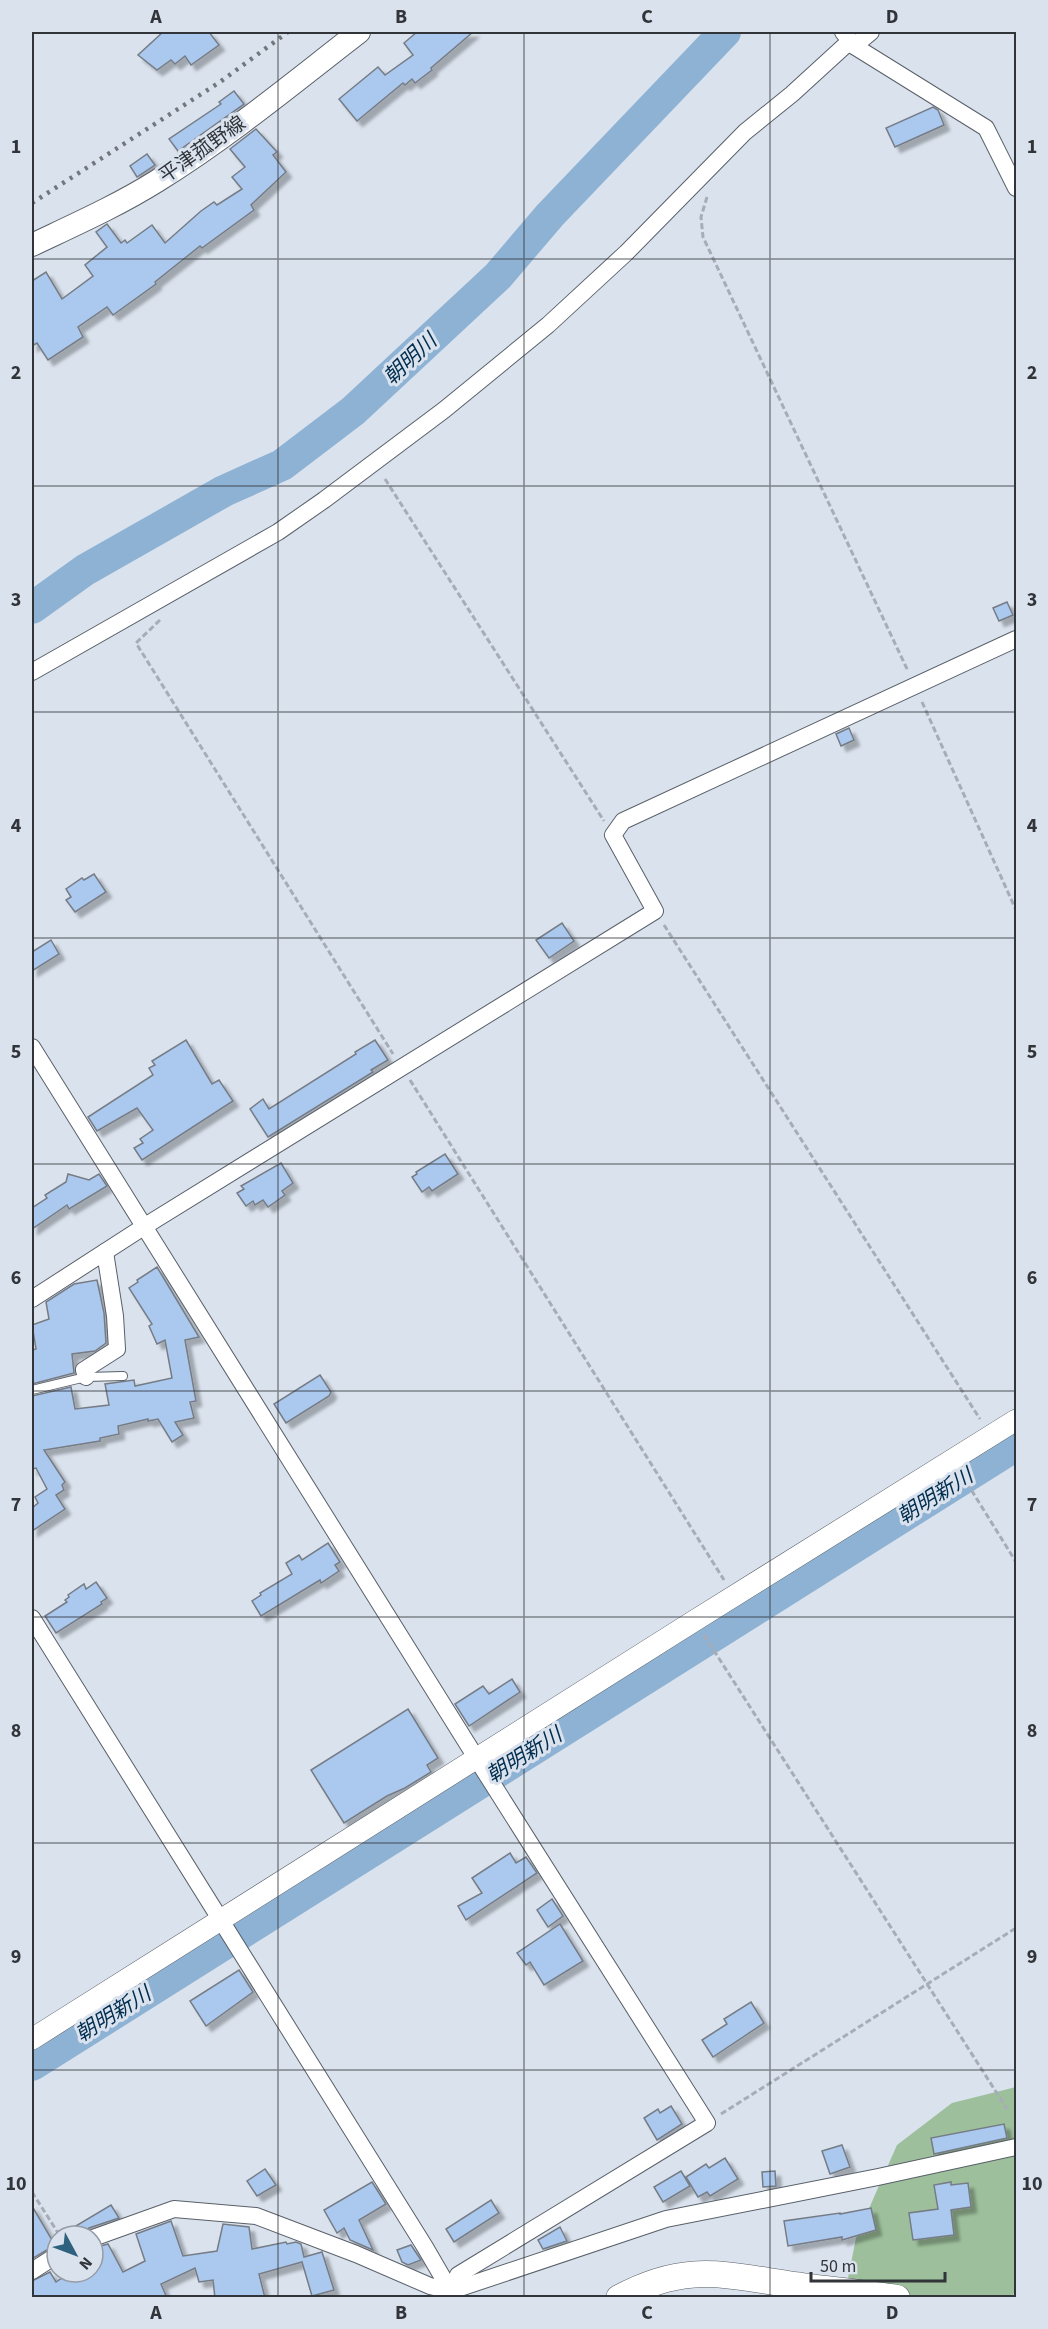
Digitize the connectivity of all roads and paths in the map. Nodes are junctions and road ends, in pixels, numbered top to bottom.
1 (358, 32) edge
2 (871, 32) edge
3 (849, 39) edge
4 (1017, 188) edge
5 (712, 190) dead end
6 (32, 245) edge
7 (385, 479) dead end
8 (1017, 639) edge
9 (32, 672) edge
10 (915, 686) junction
11 (614, 835) junction
12 (1017, 910) edge
13 (655, 911) junction
14 (32, 1047) edge
15 (145, 1226) junction
16 (105, 1252) junction
17 (32, 1299) edge
18 (123, 1376) dead end
19 (86, 1377) junction
20 (32, 1390) edge
21 (1017, 1420) edge
22 (991, 1436) junction
23 (967, 1483) dead end
24 (1017, 1562) edge
25 (32, 1618) edge
26 (703, 1635) dead end
27 (484, 1771) junction
28 (225, 1925) junction
29 (1017, 1928) edge
30 (927, 1984) junction
31 (32, 2039) edge
32 (1007, 2109) dead end
33 (707, 2123) junction
34 (1017, 2147) edge
35 (32, 2192) edge
36 (52, 2224) edge
37 (105, 2234) edge
38 (45, 2263) edge
39 (32, 2271) edge
40 (452, 2294) edge
41 (619, 2298) edge
42 (897, 2298) edge

1 - 6 main road, 平津菰野線
2 - 3 street
3 - 4 street
3 - 9 street
5 - 10 path
7 - 11 path
8 - 10 street
10 - 11 street
10 - 12 path
11 - 13 street
13 - 15 street
13 - 22 path
14 - 15 street
15 - 16 street
15 - 27 street
16 - 17 street
16 - 19 street
18 - 19 lane
19 - 20 lane
21 - 22 street
22 - 27 street
23 - 24 path
25 - 28 street
26 - 30 path
27 - 28 street
27 - 33 street
28 - 31 street
28 - 40 street
29 - 30 path
30 - 32 path
30 - 33 path
33 - 40 street
34 - 40 street
35 - 36 path
37 - 40 street
38 - 39 street
41 - 42 main road

